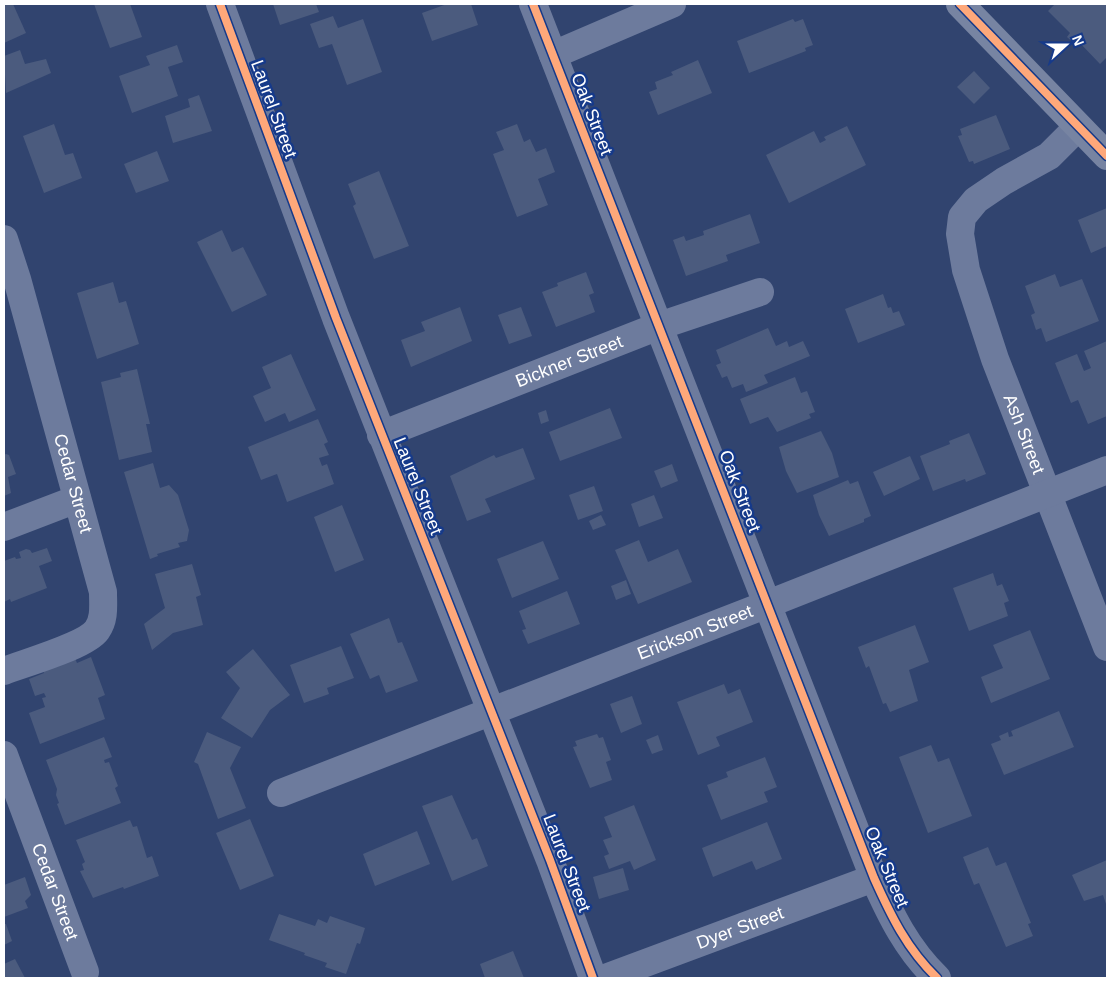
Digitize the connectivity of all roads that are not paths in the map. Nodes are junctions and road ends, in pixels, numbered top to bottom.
1 (220, 4) edge
2 (533, 4) edge
3 (672, 4) edge
4 (960, 4) edge
5 (553, 56) junction
6 (1078, 127) junction
7 (1107, 156) edge
8 (4, 239) edge
9 (760, 292) dead end
10 (659, 326) junction
11 (381, 435) junction
12 (1107, 470) edge
13 (1048, 493) junction
14 (77, 500) junction
15 (4, 527) edge
16 (768, 604) junction
17 (1107, 647) edge
18 (4, 671) edge
19 (492, 712) junction
20 (4, 755) edge
21 (281, 793) dead end
22 (874, 878) junction
23 (85, 972) dead end
24 (593, 978) edge
25 (605, 978) edge
26 (936, 978) edge

1 - 11 street, Laurel Street
2 - 5 street, Oak Street
3 - 5 street
4 - 6 main road
5 - 10 street, Oak Street
6 - 7 main road
6 - 13 street, Ash Street
8 - 14 street, Cedar Street
9 - 10 street, Bickner Street
10 - 11 street, Bickner Street
10 - 16 street, Oak Street
11 - 19 street, Laurel Street
12 - 13 street, Erickson Street
13 - 16 street, Erickson Street
13 - 17 street, Ash Street
14 - 15 street
14 - 18 street, Cedar Street
16 - 19 street, Erickson Street
16 - 22 street, Oak Street
19 - 21 street, Erickson Street
19 - 24 street, Laurel Street
20 - 23 street, Cedar Street
22 - 25 street, Dyer Street
22 - 26 street, Oak Street

